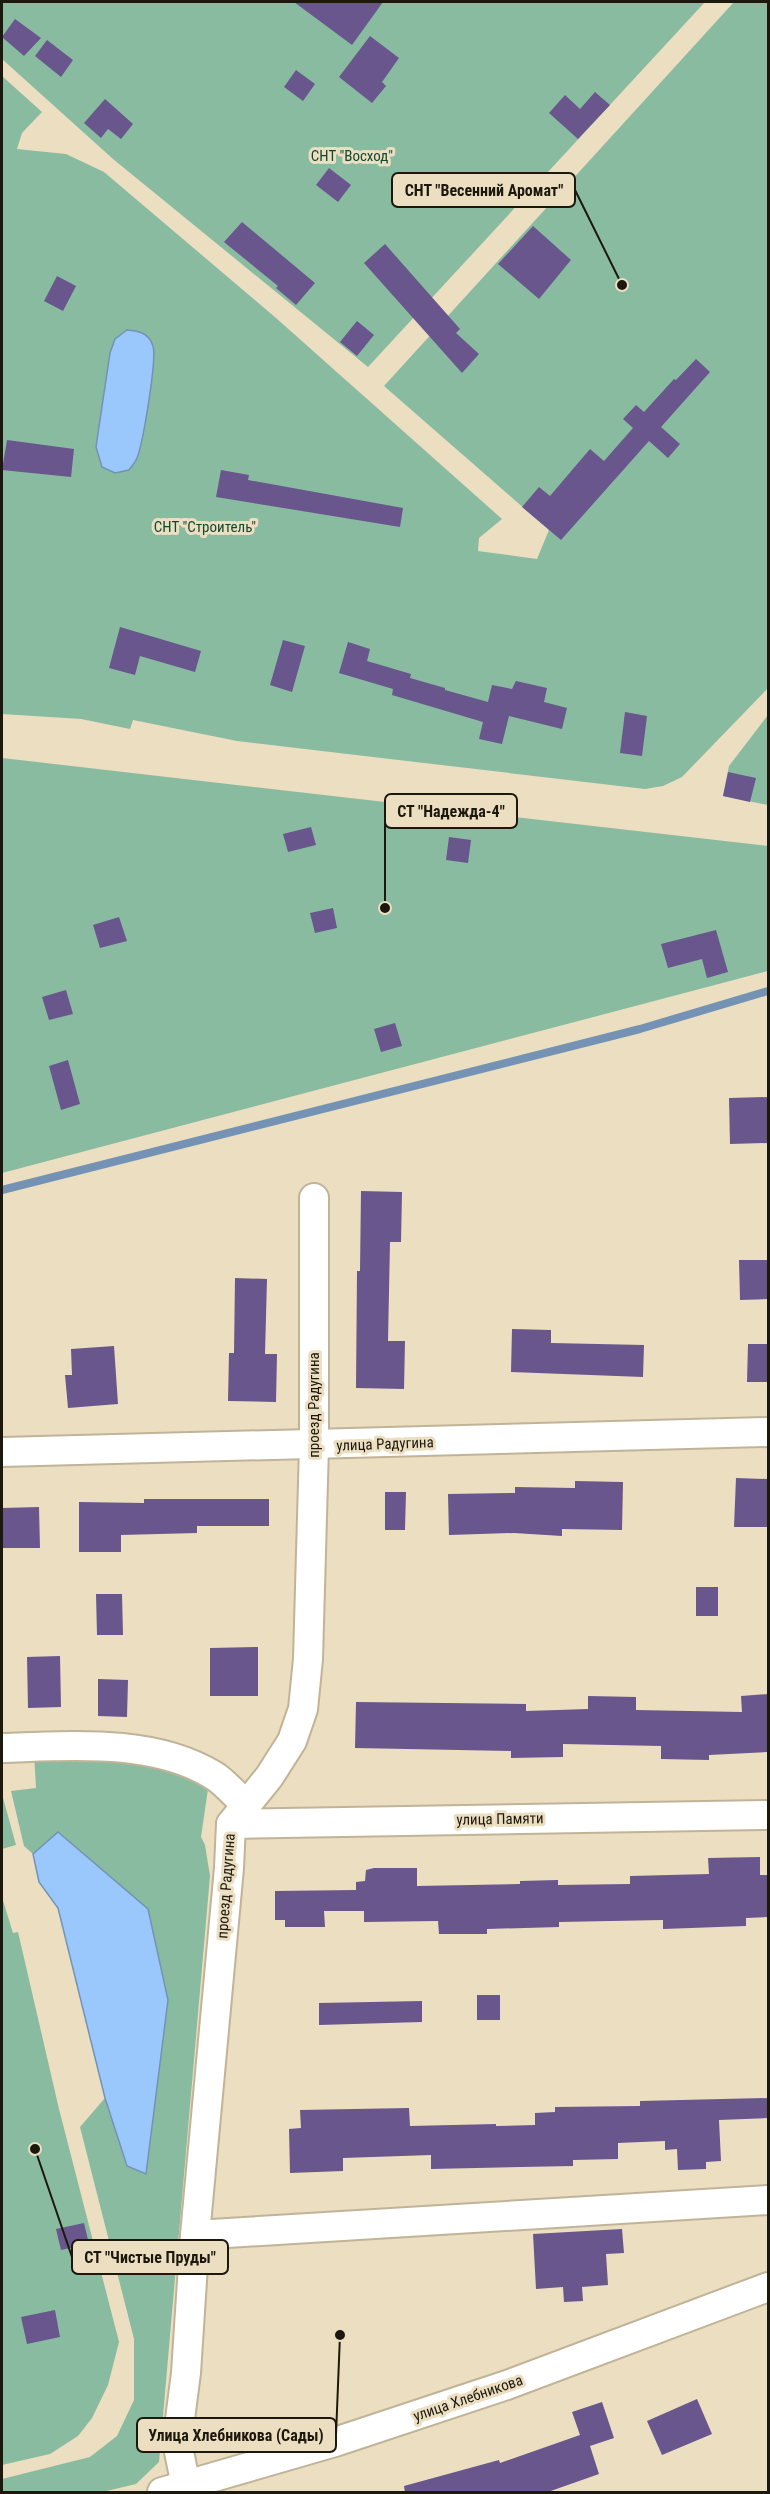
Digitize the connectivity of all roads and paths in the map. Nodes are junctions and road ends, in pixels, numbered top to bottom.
1 (314, 1198) dead end
2 (768, 1432) edge
3 (314, 1446) junction
4 (2, 1452) edge
5 (2, 1748) edge
6 (239, 1815) junction
7 (768, 1815) edge
8 (768, 2199) edge
9 (195, 2235) junction
10 (768, 2287) edge
11 (174, 2489) edge

1 - 3 street, проезд Радугина
2 - 3 street, улица Радугина
3 - 4 street, улица Радугина
3 - 6 street, проезд Радугина
5 - 6 street
6 - 7 street, улица Памяти
6 - 9 street, проезд Радугина
8 - 9 street
9 - 11 street, проезд Радугина
10 - 11 street, улица Хлебникова

